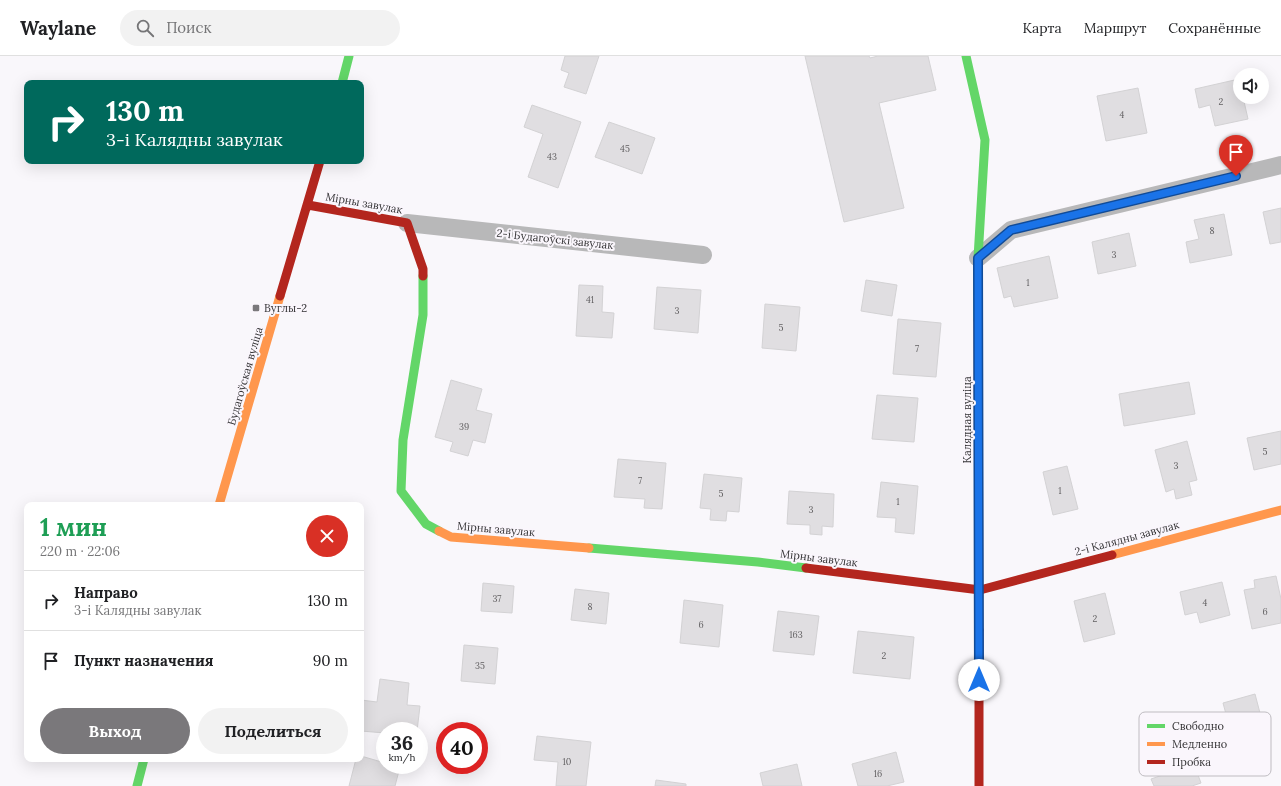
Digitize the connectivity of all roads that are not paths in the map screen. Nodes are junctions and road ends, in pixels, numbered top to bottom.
1 (349, 56) edge
2 (966, 56) edge
3 (343, 80) edge
4 (319, 164) edge
5 (1281, 165) edge
6 (308, 205) junction
7 (407, 223) junction
8 (703, 255) dead end
9 (978, 258) junction
10 (220, 502) edge
11 (1281, 510) edge
12 (980, 590) junction
13 (143, 762) edge
14 (137, 786) edge
15 (979, 786) edge

1 - 3 street
2 - 9 street, Калядная вуліца
4 - 6 street, Будагоўская вуліца
5 - 9 street
6 - 7 street, Мірны завулак
6 - 10 street, Будагоўская вуліца
7 - 8 street, 2-і Будагоўскі завулак
7 - 12 street, Мірны завулак
9 - 12 street, Калядная вуліца
11 - 12 street, 2-і Калядны завулак
12 - 15 street, Калядная вуліца
13 - 14 street

